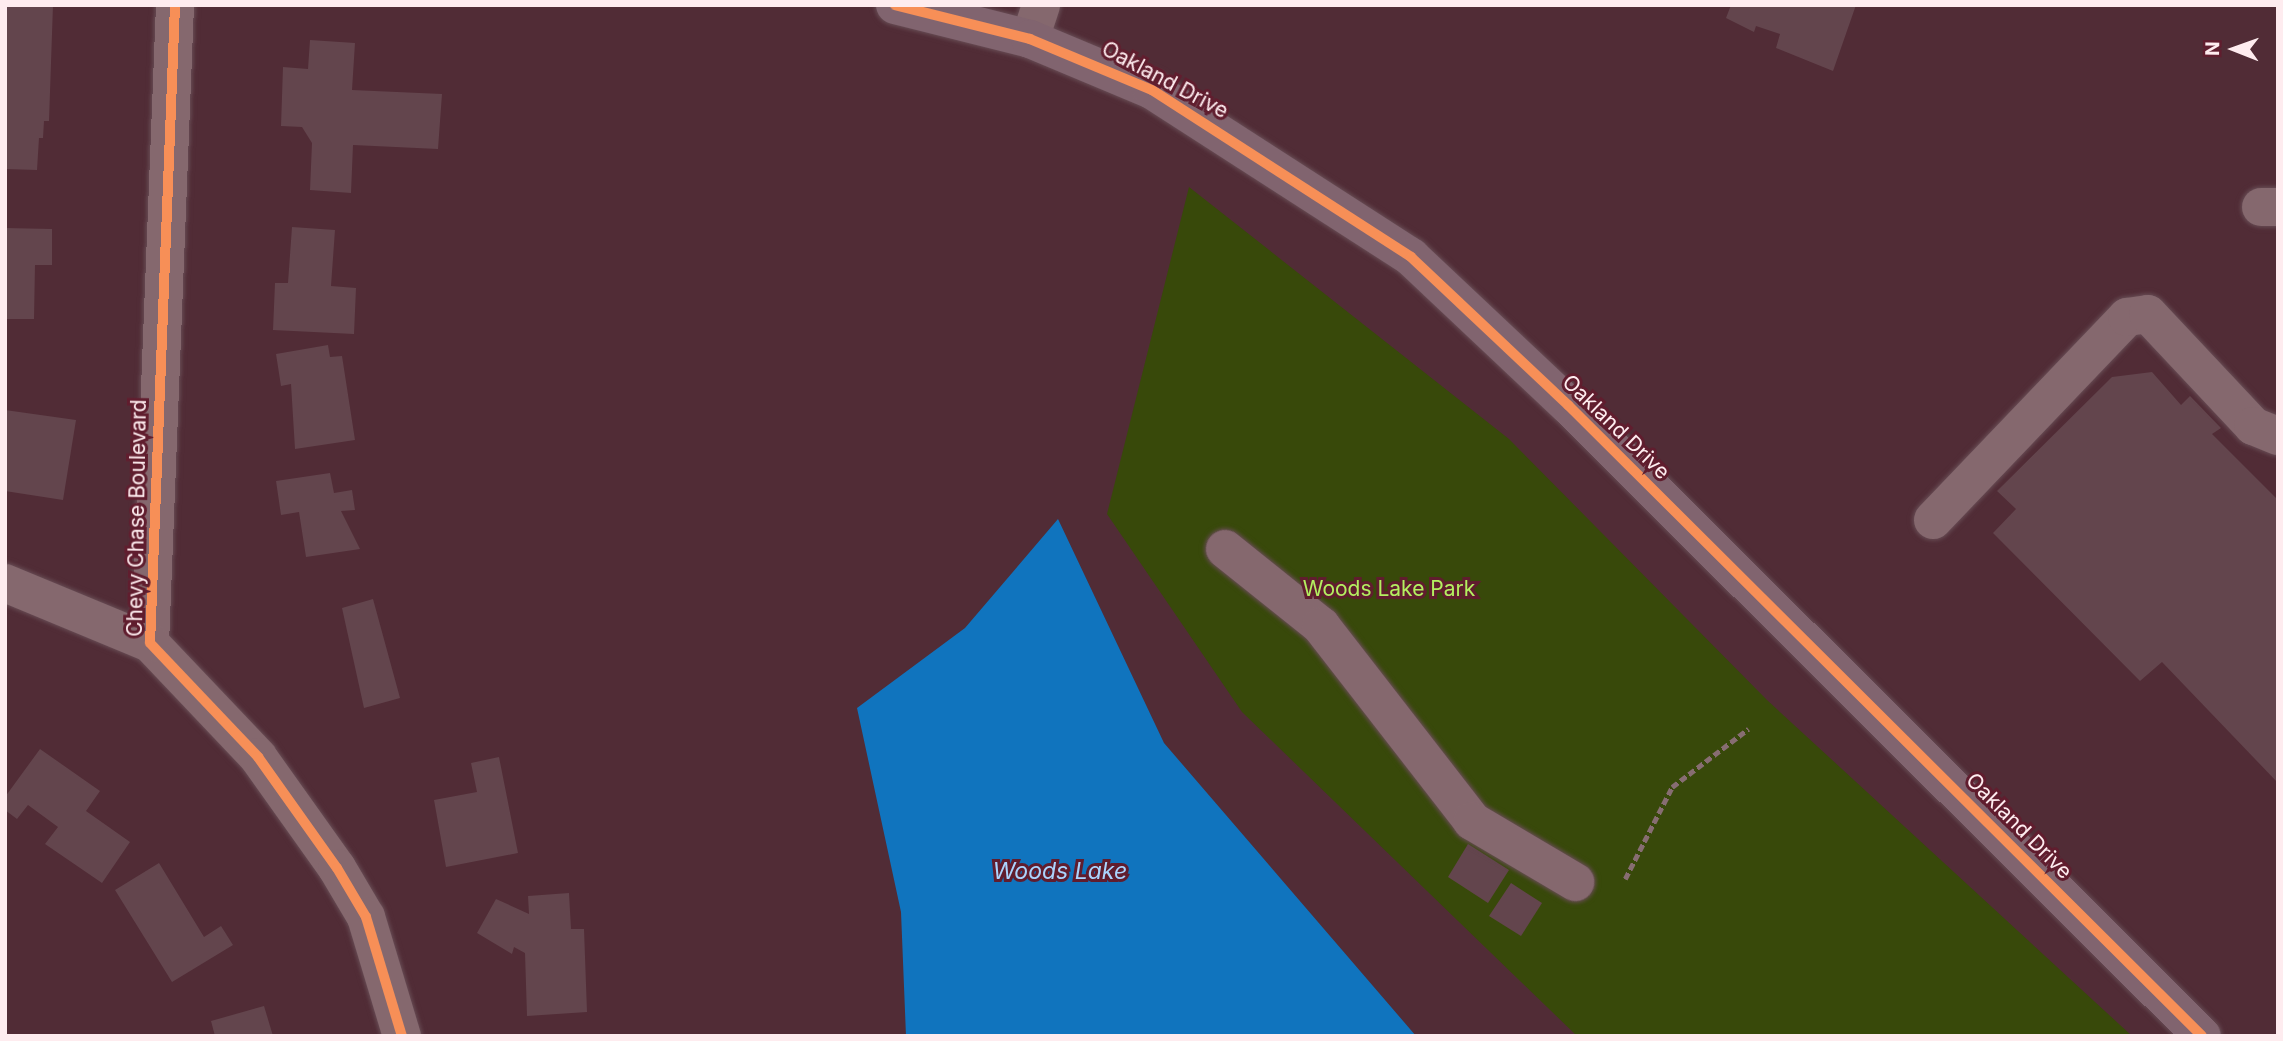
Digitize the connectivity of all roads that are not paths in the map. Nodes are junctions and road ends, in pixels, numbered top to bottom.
1 (175, 5) edge
2 (895, 5) edge
3 (1035, 22) edge
4 (2278, 436) edge
5 (1933, 520) dead end
6 (1225, 549) dead end
7 (5, 583) edge
8 (150, 643) junction
9 (1575, 883) dead end
10 (402, 1036) edge
11 (2202, 1036) edge

1 - 8 street, Chevy Chase Boulevard
2 - 3 main road, Oakland Drive
3 - 11 main road, Oakland Drive
4 - 5 street
6 - 9 street
7 - 8 street
8 - 10 street, Chevy Chase Boulevard

